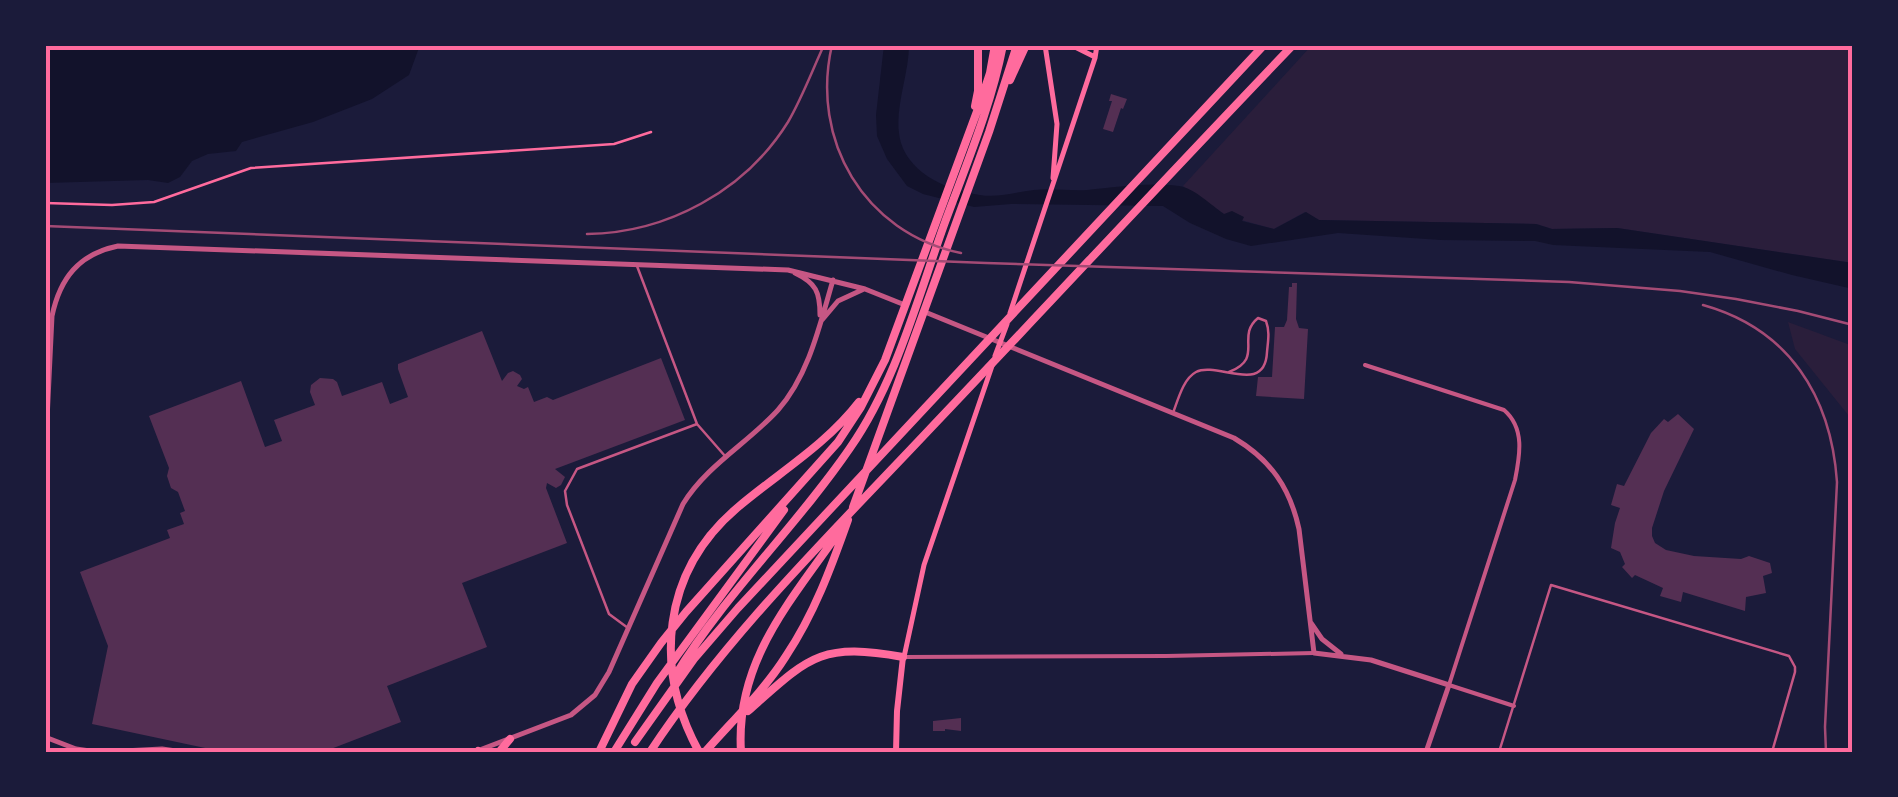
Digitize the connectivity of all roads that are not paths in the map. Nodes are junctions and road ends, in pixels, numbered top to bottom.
1 (978, 45) edge
2 (995, 45) edge
3 (1003, 45) edge
4 (1017, 45) edge
5 (1026, 45) edge
6 (1045, 45) edge
7 (1071, 45) edge
8 (1098, 45) edge
9 (1264, 45) edge
10 (1292, 45) edge
11 (1095, 57) junction
12 (998, 106) junction
13 (980, 129) junction
14 (1052, 186) junction
15 (637, 264) junction
16 (788, 270) junction
17 (833, 280) junction
18 (865, 288) junction
19 (820, 322) junction
20 (999, 344) junction
21 (905, 349) junction
22 (1365, 365) dead end
23 (1229, 372) junction
24 (874, 383) junction
25 (1173, 414) junction
26 (698, 424) junction
27 (725, 456) junction
28 (45, 461) edge
29 (814, 470) junction
30 (856, 507) junction
31 (1310, 621) junction
32 (629, 629) junction
33 (1314, 653) junction
34 (1344, 656) junction
35 (904, 657) junction
36 (1449, 685) junction
37 (1514, 706) junction
38 (45, 737) edge
39 (718, 737) junction
40 (510, 738) junction
41 (635, 742) junction
42 (741, 749) edge
43 (101, 752) edge
44 (183, 752) edge
45 (477, 752) edge
46 (499, 752) edge
47 (598, 752) edge
48 (614, 752) edge
49 (629, 752) edge
50 (650, 752) edge
51 (702, 752) edge
52 (896, 752) edge
53 (1426, 752) edge
54 (1499, 752) edge
55 (1772, 752) edge

1 - 13 highway
2 - 13 highway
3 - 13 highway
4 - 12 highway
5 - 12 highway
6 - 14 main road
7 - 11 main road
8 - 11 main road
9 - 41 highway
10 - 30 highway
11 - 14 main road
12 - 13 highway
13 - 21 highway
13 - 24 highway
14 - 20 main road
15 - 16 street
15 - 26 lane
15 - 28 street
16 - 17 street
16 - 19 street
17 - 18 street
17 - 19 street
18 - 19 street
18 - 20 street
19 - 27 street
20 - 25 street
20 - 35 main road
21 - 39 highway
21 - 41 highway
22 - 36 street
23 - 23 lane
23 - 25 lane
24 - 29 highway
24 - 51 highway
25 - 31 street
26 - 27 lane
26 - 32 lane
27 - 32 street
29 - 47 highway
29 - 48 highway
30 - 42 highway
30 - 50 highway
31 - 33 street
31 - 34 street
32 - 40 street
33 - 34 street
33 - 35 street
34 - 36 street
35 - 39 highway
35 - 52 main road
36 - 37 street
36 - 53 street
37 - 54 lane
37 - 55 lane
38 - 43 street
39 - 51 highway
40 - 45 street
40 - 46 highway
41 - 49 highway
43 - 44 street

